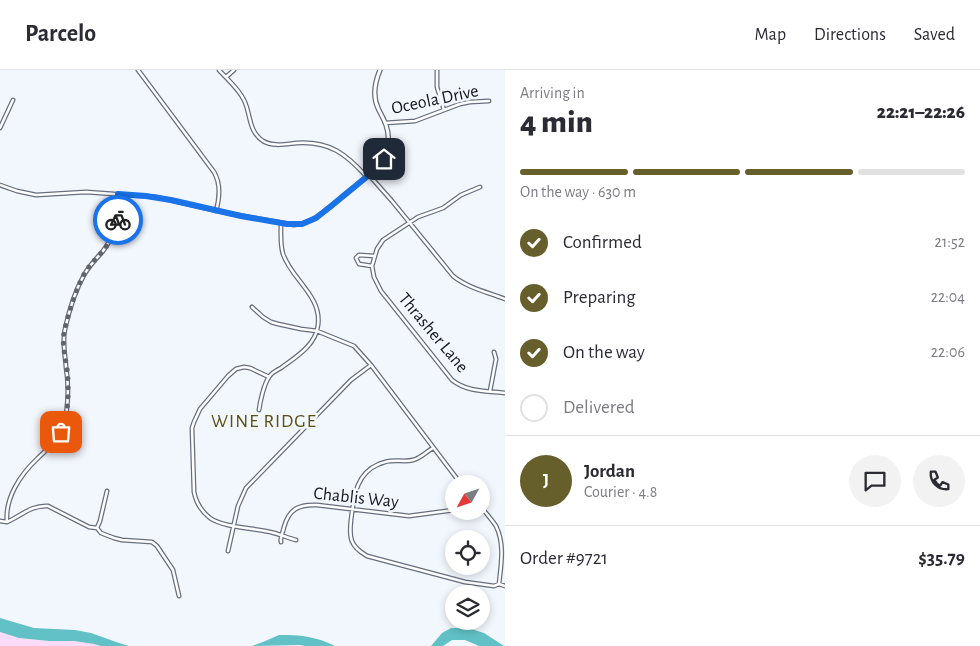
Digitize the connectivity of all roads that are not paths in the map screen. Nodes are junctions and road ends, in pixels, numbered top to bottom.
1 (138, 70) edge
2 (219, 70) edge
3 (234, 70) edge
4 (380, 70) edge
5 (437, 71) edge
6 (226, 77) junction
7 (13, 100) dead end
8 (489, 101) dead end
9 (444, 110) junction
10 (385, 123) junction
11 (0, 128) edge
12 (368, 176) junction
13 (0, 185) edge
14 (480, 188) dead end
15 (118, 194) junction
16 (326, 210) joint
17 (216, 211) junction
18 (410, 222) junction
19 (281, 223) junction
20 (374, 256) junction
21 (372, 266) junction
22 (505, 299) edge
23 (252, 307) dead end
24 (317, 331) junction
25 (494, 352) dead end
26 (371, 364) junction
27 (269, 377) junction
28 (490, 391) junction
29 (505, 393) edge
30 (259, 410) dead end
31 (433, 448) junction
32 (454, 475) edge
33 (106, 491) dead end
34 (352, 509) junction
35 (445, 511) edge
36 (490, 518) edge
37 (0, 521) edge
38 (7, 522) junction
39 (233, 525) junction
40 (96, 528) junction
41 (280, 536) junction
42 (296, 540) dead end
43 (281, 542) dead end
44 (228, 551) dead end
45 (498, 584) junction
46 (505, 586) edge
47 (179, 596) dead end

1 - 17 street
2 - 6 street
3 - 6 street
4 - 10 street
5 - 9 street
6 - 12 street
7 - 11 street
8 - 9 street, Oceola Drive
9 - 10 street, Oceola Drive
10 - 12 street
12 - 16 street
12 - 18 street
13 - 15 street
14 - 18 street
15 - 17 street
15 - 38 street
16 - 19 street
17 - 19 street
18 - 20 street
18 - 22 street
19 - 24 street
20 - 21 street
20 - 21 street
21 - 28 street, Thrasher Lane
23 - 24 street
24 - 26 street
24 - 27 street
25 - 28 street
26 - 31 street
26 - 39 street
27 - 30 street
27 - 39 street
28 - 29 street, Thrasher Lane
31 - 32 street
31 - 34 street
33 - 40 street
34 - 35 street, Chablis Way
34 - 41 street, Chablis Way
34 - 45 street
36 - 45 street
37 - 38 street
38 - 40 street
39 - 41 street
39 - 44 street
40 - 47 street
41 - 42 street
41 - 43 street
45 - 46 street

